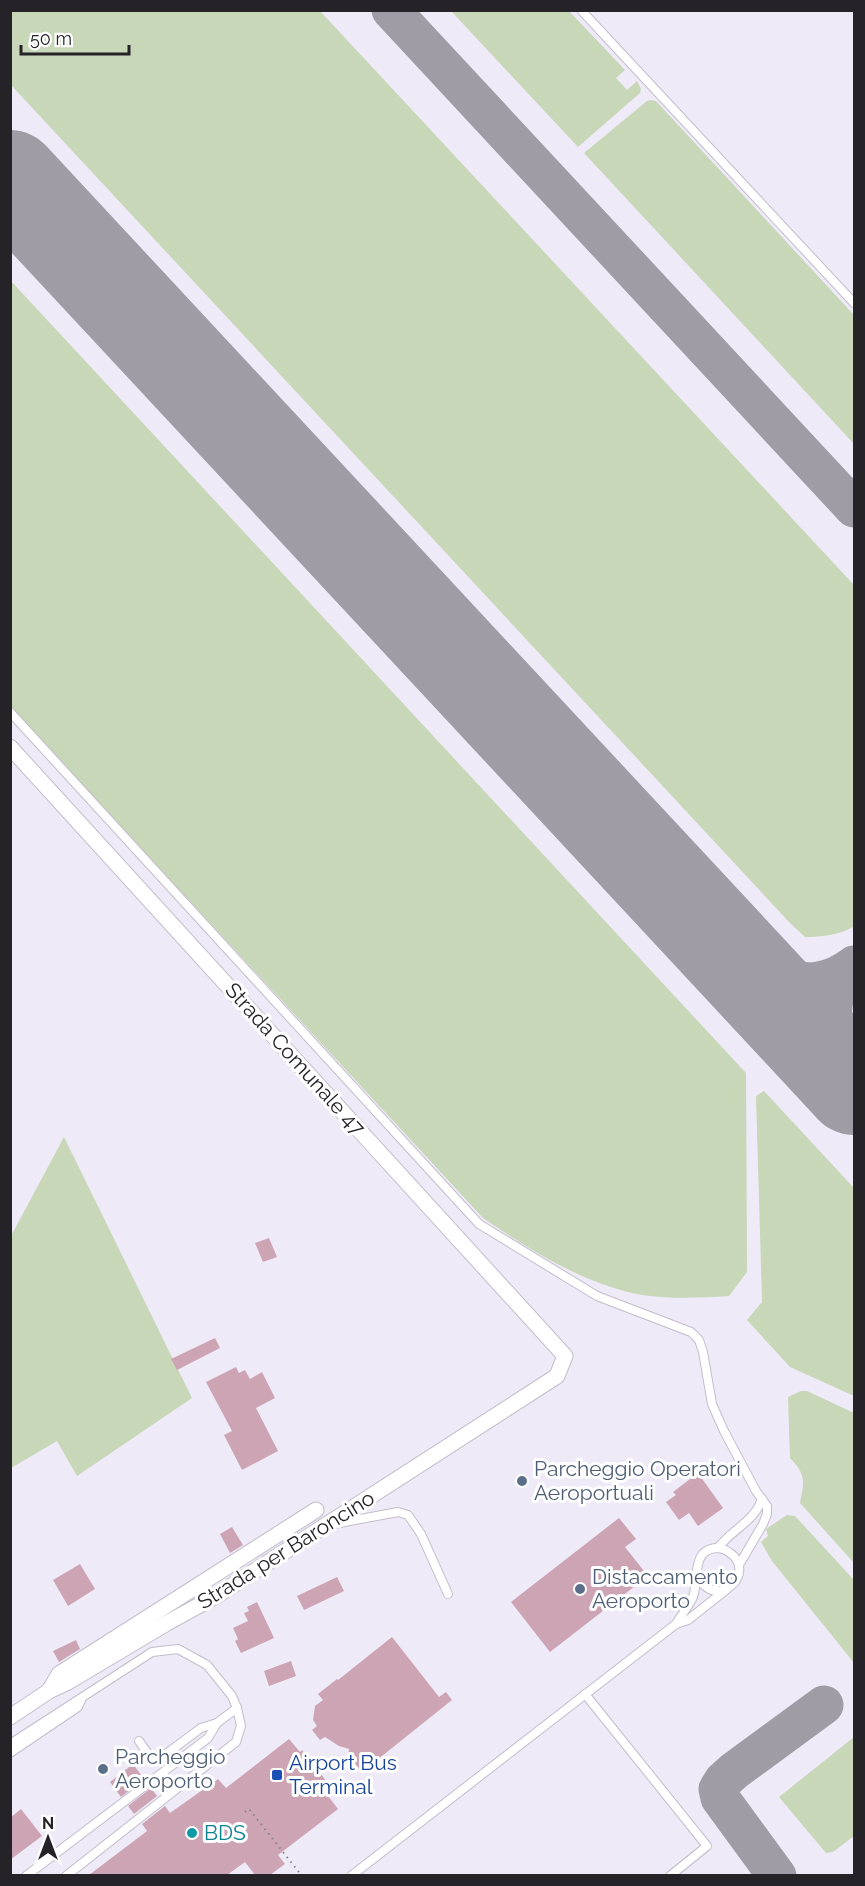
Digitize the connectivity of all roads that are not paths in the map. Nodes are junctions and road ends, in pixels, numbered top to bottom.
1 (581, 10) edge
2 (855, 303) edge
3 (10, 712) edge
4 (10, 747) edge
5 (557, 1376) joint
6 (762, 1499) junction
7 (316, 1510) dead end
8 (326, 1526) junction
9 (718, 1548) junction
10 (739, 1565) junction
11 (697, 1575) junction
12 (727, 1589) junction
13 (448, 1594) dead end
14 (676, 1624) junction
15 (49, 1691) junction
16 (585, 1694) junction
17 (83, 1697) junction
18 (237, 1708) junction
19 (10, 1717) edge
20 (217, 1723) junction
21 (139, 1741) dead end
22 (10, 1744) edge
23 (10, 1753) edge
24 (26, 1875) edge
25 (66, 1875) edge
26 (351, 1875) edge
27 (670, 1875) edge

1 - 2 lane
3 - 6 lane
4 - 5 street, Strada Comunale 47
5 - 8 street, Strada per Baroncino
6 - 9 lane
6 - 10 lane
7 - 15 street
8 - 13 lane
8 - 15 street, Strada per Baroncino
9 - 10 lane
9 - 11 lane
10 - 12 lane
11 - 12 lane
11 - 14 lane
12 - 14 lane
14 - 16 lane
15 - 19 street, Strada per Baroncino
16 - 26 lane
16 - 27 lane
17 - 18 lane
17 - 22 lane
17 - 23 lane
18 - 20 lane
18 - 25 lane
20 - 21 lane
20 - 24 lane

